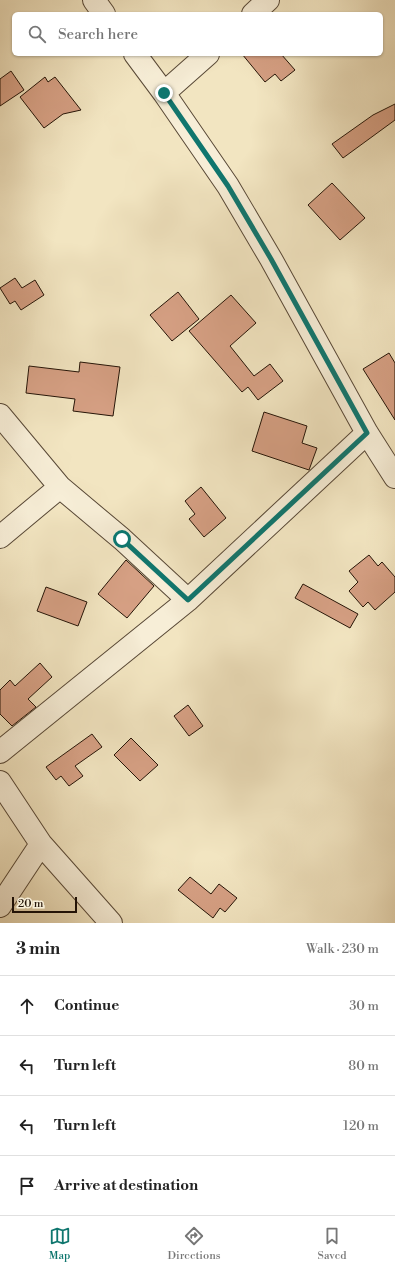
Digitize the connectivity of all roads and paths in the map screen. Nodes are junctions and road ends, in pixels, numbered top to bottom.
1 (94, 0) edge
2 (268, 0) edge
3 (103, 12) edge
4 (255, 12) edge
5 (136, 56) edge
6 (206, 56) edge
7 (164, 93) junction
8 (0, 414) edge
9 (367, 433) junction
10 (395, 477) edge
11 (60, 487) junction
12 (0, 538) edge
13 (188, 600) junction
14 (0, 752) edge
15 (0, 782) edge
16 (41, 844) junction
17 (0, 906) edge
18 (111, 923) edge

1 - 3 street
2 - 4 street
5 - 7 street
6 - 7 street
7 - 9 street
8 - 11 street
9 - 10 street
9 - 13 street
11 - 12 street
11 - 13 street
13 - 14 street
15 - 16 street
16 - 17 street
16 - 18 street

